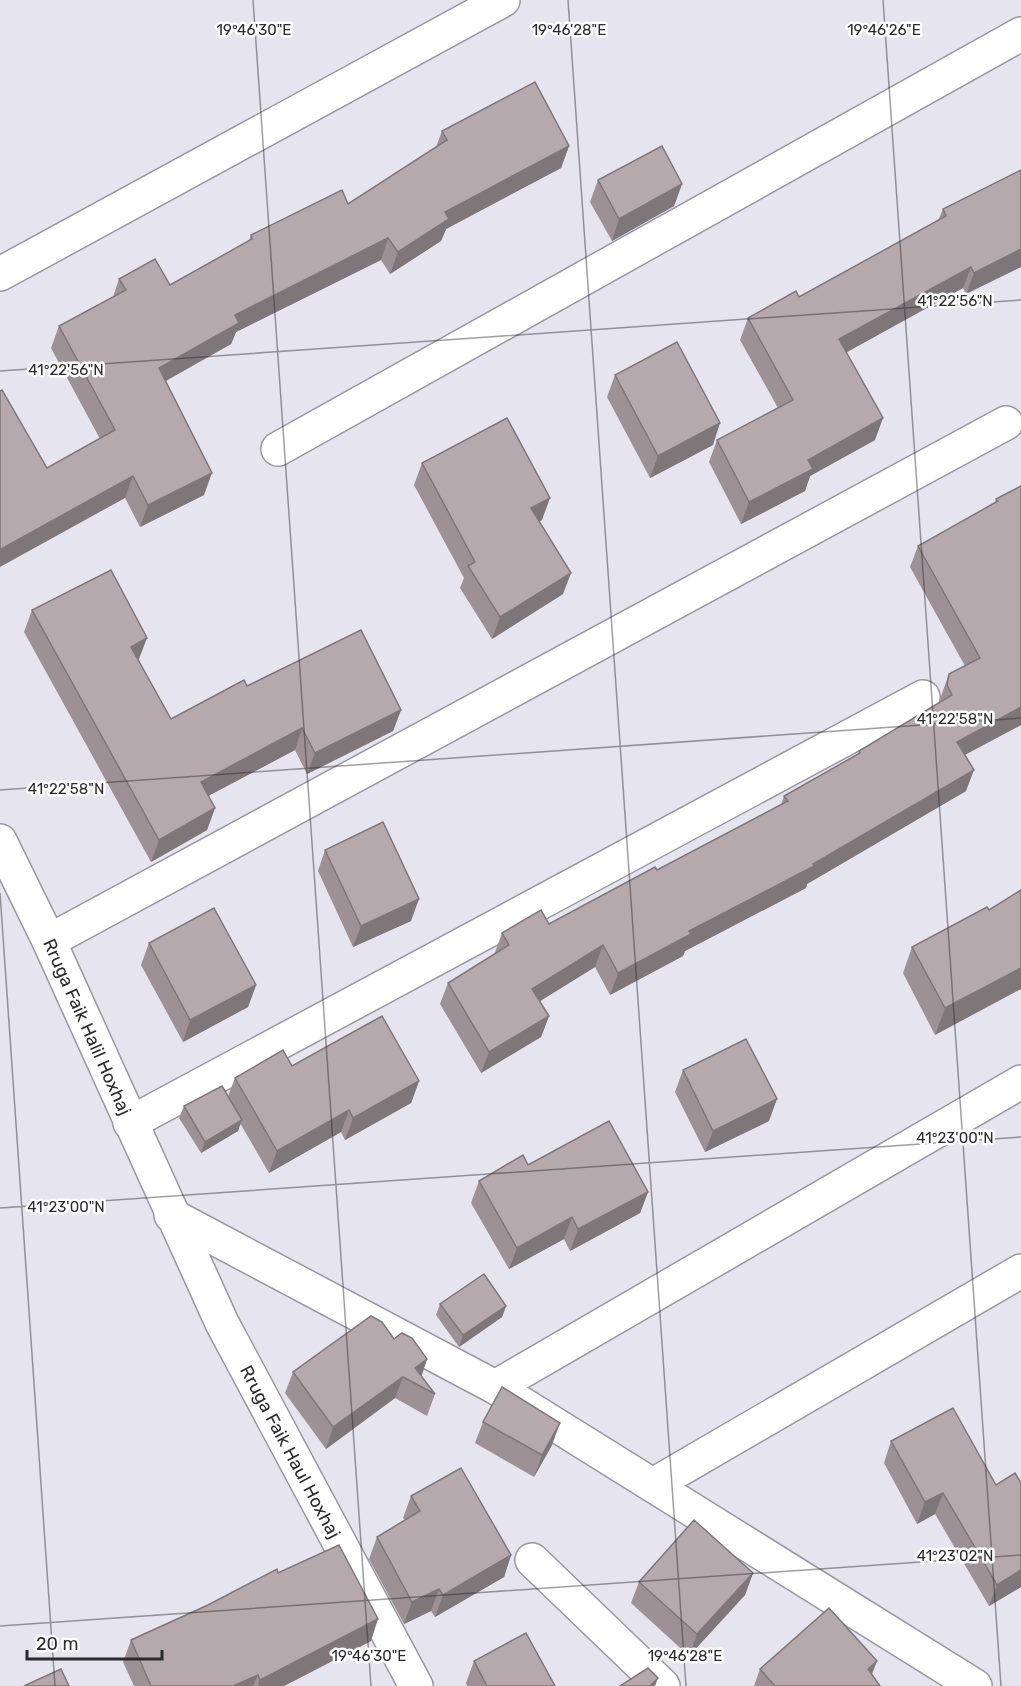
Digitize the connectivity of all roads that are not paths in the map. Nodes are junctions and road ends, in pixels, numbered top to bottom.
1 (503, 0) edge
2 (1021, 34) edge
3 (0, 274) edge
4 (1006, 423) dead end
5 (278, 449) dead end
6 (922, 697) dead end
7 (4, 860) edge
8 (49, 941) junction
9 (1021, 1082) edge
10 (130, 1122) junction
11 (171, 1215) junction
12 (1021, 1271) edge
13 (495, 1387) junction
14 (653, 1485) junction
15 (532, 1560) dead end
16 (416, 1686) edge
17 (663, 1686) edge
18 (975, 1686) edge

1 - 3 street
2 - 5 street
4 - 8 street
6 - 10 street
7 - 8 street, Rruga Faik Halil Hoxhaj
8 - 10 street, Rruga Faik Halil Hoxhaj
9 - 13 street
10 - 11 street, Rruga Faik Halil Hoxhaj
11 - 13 street
11 - 16 street, Rruga Faik Haul Hoxhaj
12 - 14 street
13 - 14 street
14 - 18 street
15 - 17 street

